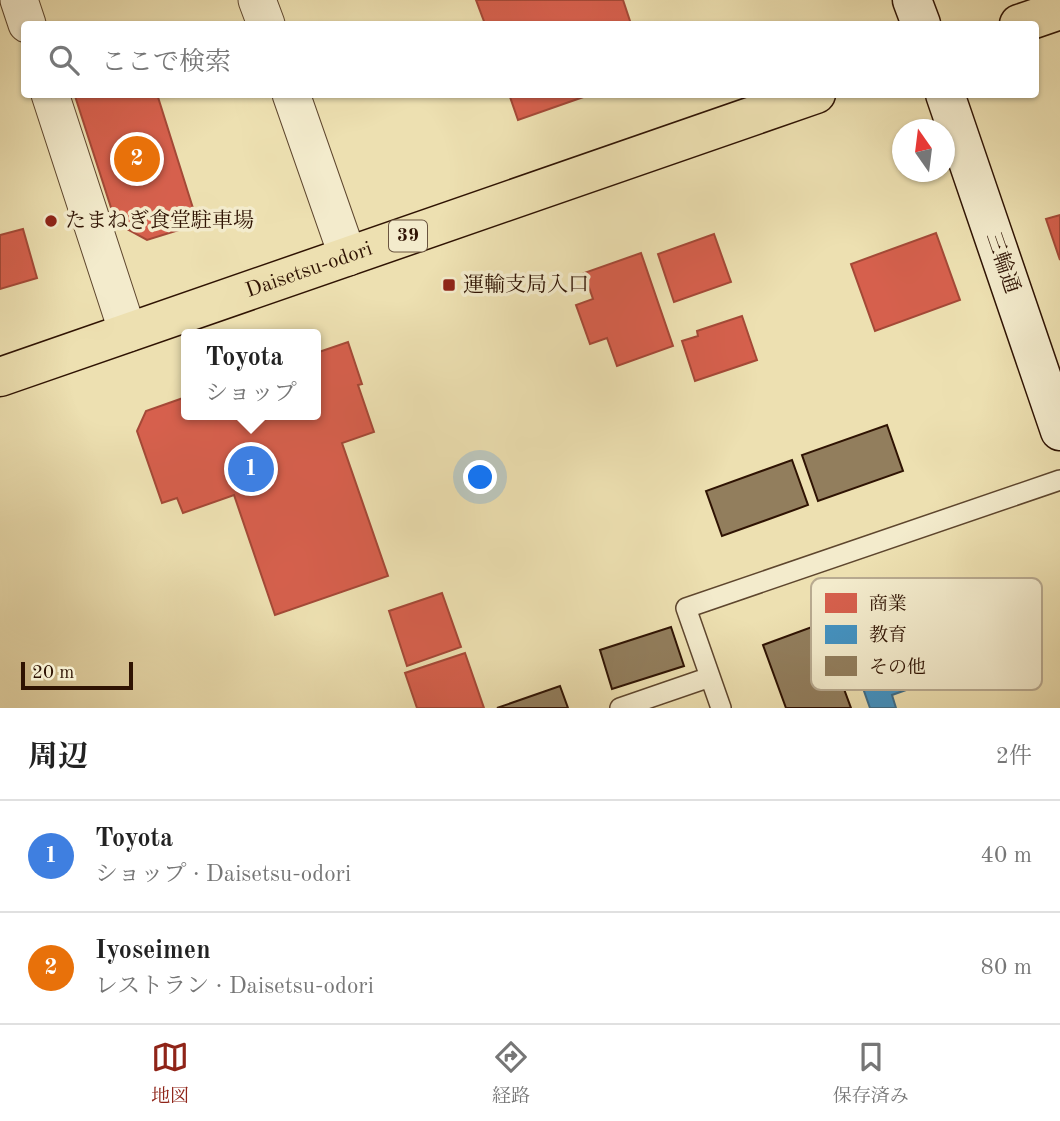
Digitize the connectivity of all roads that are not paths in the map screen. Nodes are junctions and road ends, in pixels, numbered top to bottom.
1 (19, 0) edge
2 (257, 0) edge
3 (912, 0) edge
4 (1060, 10) edge
5 (26, 21) edge
6 (265, 21) edge
7 (920, 21) edge
8 (1028, 21) edge
9 (51, 98) edge
10 (292, 98) edge
11 (805, 98) edge
12 (946, 98) edge
13 (348, 257) junction
14 (128, 333) junction
15 (0, 377) edge
16 (1060, 431) edge
17 (1060, 480) edge
18 (710, 677) junction
19 (620, 708) edge
20 (721, 708) edge

1 - 5 street
2 - 6 street
3 - 7 street
4 - 8 highway
9 - 14 street
10 - 13 street
11 - 13 highway, Daisetsu-odori / 39
12 - 16 street, 三輪通
13 - 14 highway, Daisetsu-odori / 39
14 - 15 highway, Daisetsu-odori / 39
17 - 18 lane
18 - 19 lane
18 - 20 lane

